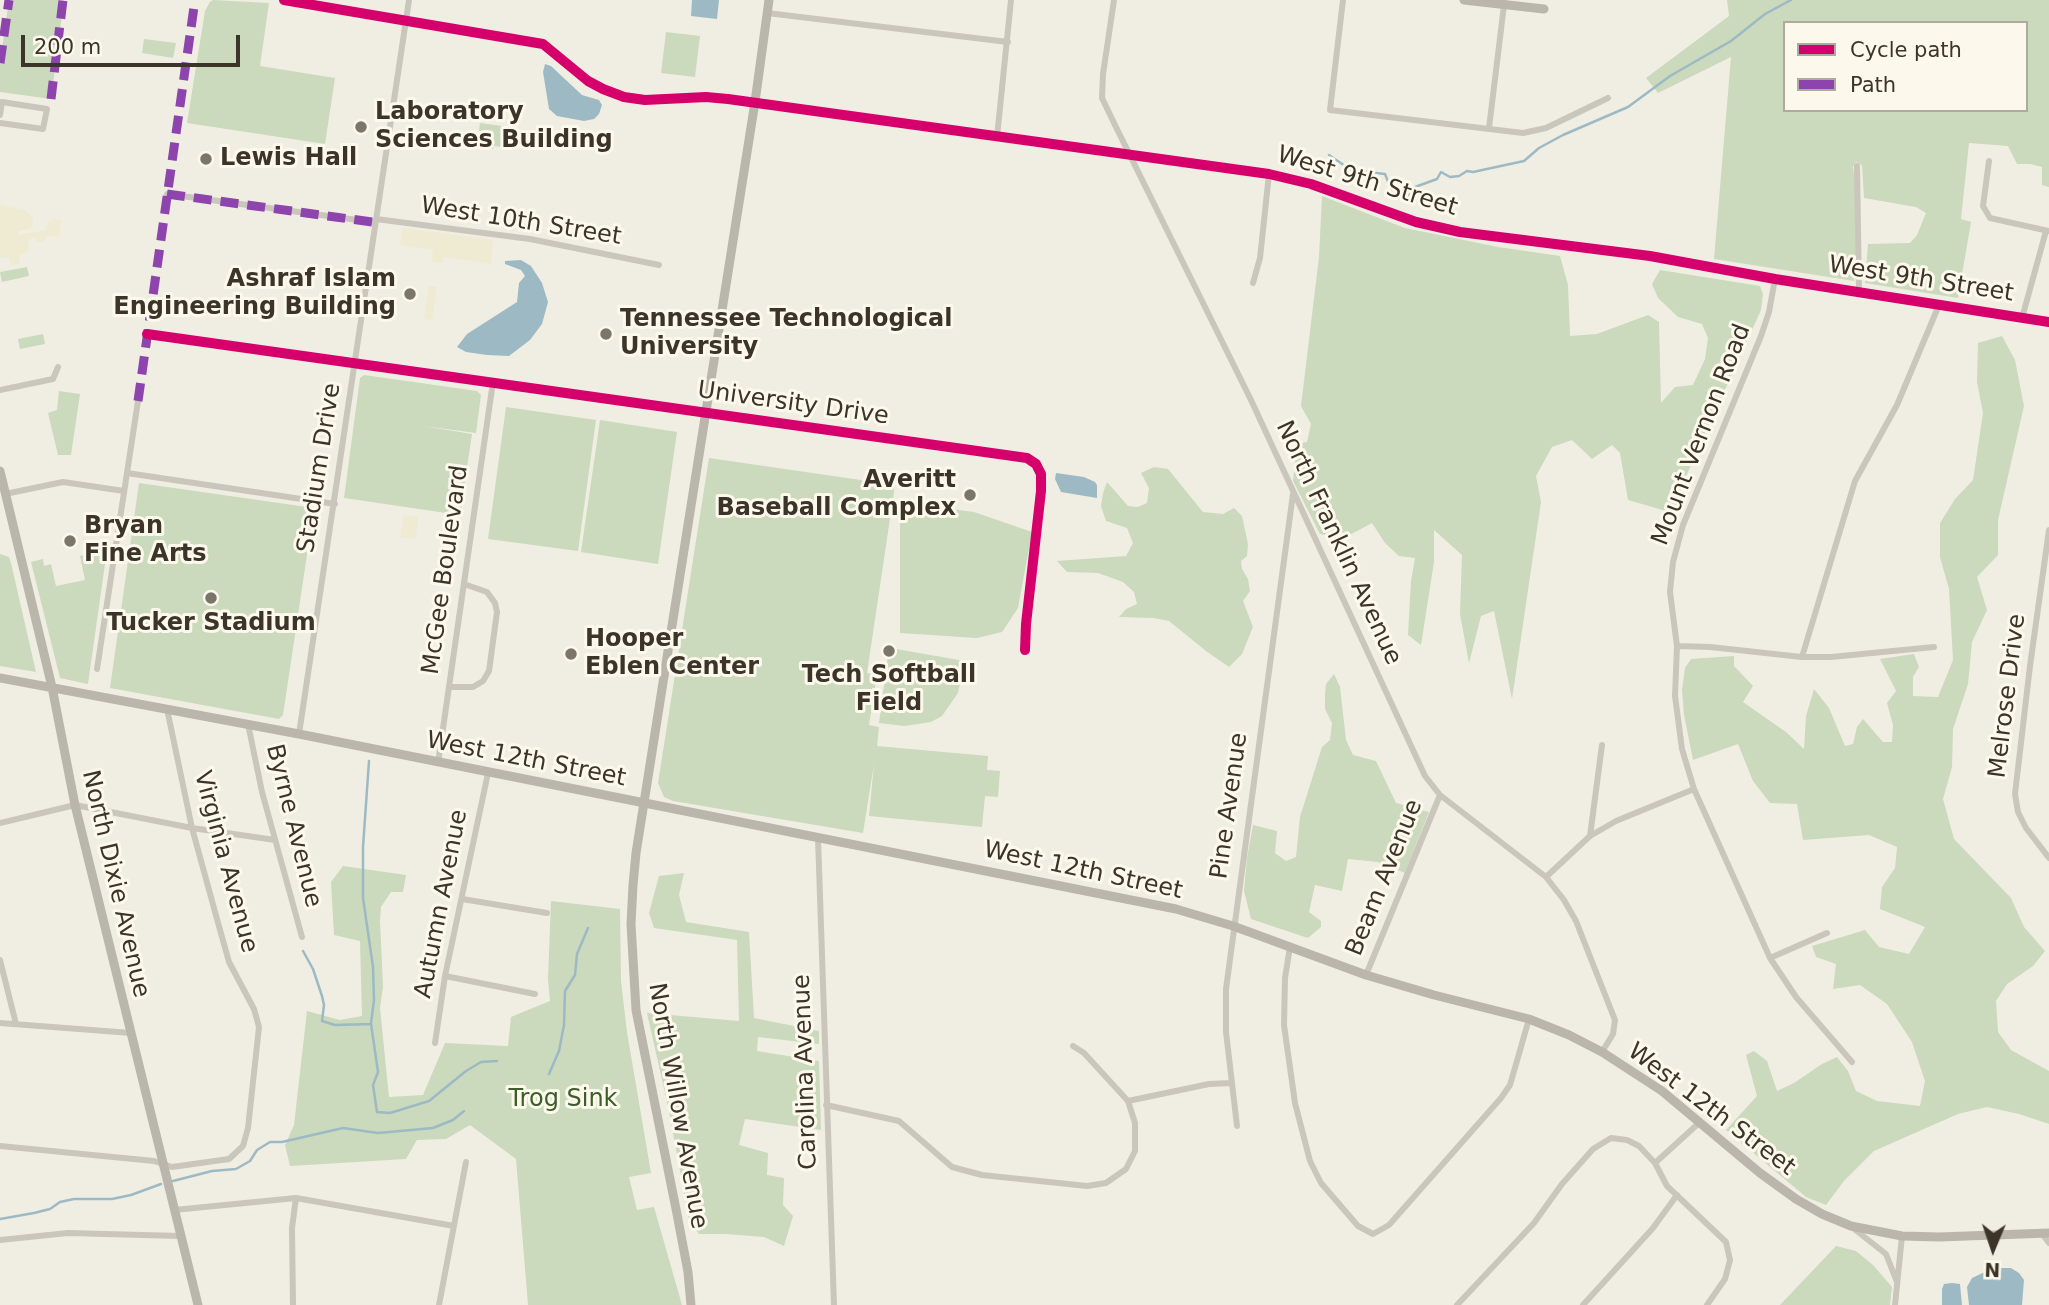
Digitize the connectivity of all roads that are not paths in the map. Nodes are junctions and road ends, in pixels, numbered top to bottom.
1 (284, 0) edge
2 (410, 0) edge
3 (769, 0) edge
4 (1012, 0) edge
5 (1114, 0) edge
6 (1343, 0) edge
7 (1464, 0) edge
8 (1504, 5) junction
9 (1544, 9) dead end
10 (767, 13) junction
11 (406, 22) junction
12 (1008, 42) junction
13 (1608, 98) dead end
14 (755, 103) junction
15 (0, 116) edge
16 (0, 123) edge
17 (1489, 128) junction
18 (997, 137) junction
19 (1130, 155) junction
20 (1990, 160) dead end
21 (1857, 166) dead end
22 (1269, 174) junction
23 (167, 194) dead end
24 (374, 220) junction
25 (2048, 231) edge
26 (659, 265) dead end
27 (1775, 279) junction
28 (1253, 283) dead end
29 (1859, 292) junction
30 (1939, 305) junction
31 (2022, 317) junction
32 (2049, 322) edge
33 (356, 363) junction
34 (58, 367) dead end
35 (493, 382) junction
36 (0, 390) edge
37 (138, 401) dead end
38 (706, 413) junction
39 (0, 471) edge
40 (127, 473) junction
41 (124, 491) junction
42 (1294, 493) junction
43 (5, 494) junction
44 (334, 505) junction
45 (2049, 530) edge
46 (464, 584) junction
47 (1677, 646) junction
48 (1934, 647) dead end
49 (1025, 650) dead end
50 (1802, 657) junction
51 (97, 669) dead end
52 (0, 678) edge
53 (52, 687) junction
54 (449, 687) junction
55 (167, 709) junction
56 (248, 724) junction
57 (299, 734) junction
58 (1602, 745) dead end
59 (438, 763) junction
60 (488, 773) junction
61 (1694, 789) junction
62 (1440, 796) junction
63 (644, 802) junction
64 (75, 805) junction
65 (0, 823) edge
66 (192, 828) junction
67 (1590, 836) junction
68 (818, 838) junction
69 (275, 840) junction
70 (2049, 858) edge
71 (1546, 877) junction
72 (462, 899) junction
73 (547, 913) dead end
74 (1233, 926) junction
75 (1827, 933) dead end
76 (302, 937) dead end
77 (1290, 947) junction
78 (1770, 958) junction
79 (0, 960) edge
80 (1366, 975) junction
81 (445, 976) junction
82 (535, 994) dead end
83 (1529, 1019) junction
84 (0, 1023) edge
85 (16, 1024) junction
86 (131, 1033) junction
87 (435, 1043) dead end
88 (1073, 1046) dead end
89 (1602, 1052) junction
90 (1852, 1062) dead end
91 (1232, 1083) junction
92 (1128, 1101) junction
93 (827, 1105) junction
94 (1700, 1122) junction
95 (1237, 1126) dead end
96 (0, 1146) edge
97 (466, 1163) dead end
98 (1656, 1163) junction
99 (162, 1164) junction
100 (1677, 1195) junction
101 (296, 1198) junction
102 (174, 1210) junction
103 (454, 1226) junction
104 (1851, 1226) junction
105 (2045, 1232) edge
106 (180, 1236) junction
107 (1902, 1236) junction
108 (0, 1240) edge
109 (2049, 1243) edge
110 (1897, 1282) junction
111 (198, 1305) edge
112 (293, 1305) edge
113 (439, 1305) edge
114 (691, 1305) edge
115 (835, 1305) edge
116 (1457, 1305) edge
117 (1583, 1305) edge
118 (1707, 1305) edge
119 (1895, 1305) edge

1 - 11 street, West 9th Street
2 - 11 street, Stadium Drive
3 - 10 main road, North Willow Avenue
4 - 12 street
5 - 19 street, North Franklin Avenue
6 - 17 street
7 - 8 main road
8 - 9 main road
8 - 17 street
10 - 12 street
10 - 14 main road, North Willow Avenue
11 - 14 street, West 9th Street
11 - 24 street, Stadium Drive
12 - 18 street
13 - 17 street
14 - 18 street, West 9th Street
14 - 38 main road, North Willow Avenue
15 - 16 street
18 - 19 street, West 9th Street
19 - 22 street, West 9th Street
19 - 42 street, North Franklin Avenue
20 - 25 street
21 - 29 street
22 - 27 street, West 9th Street
22 - 28 street
23 - 24 street, West 10th Street
24 - 26 street, West 10th Street
24 - 33 street, Stadium Drive
25 - 31 street
27 - 29 street, West 9th Street
27 - 47 street, Mount Vernon Road
29 - 30 street, West 9th Street
30 - 31 street, West 9th Street
30 - 50 street
31 - 32 street, West 9th Street
33 - 35 street, University Drive
33 - 44 street, Stadium Drive
34 - 36 street
35 - 38 street, University Drive
35 - 46 street, McGee Boulevard
37 - 40 street
38 - 49 street, University Drive
38 - 63 main road, North Willow Avenue
39 - 43 main road, North Dixie Avenue
40 - 41 street
40 - 44 street
41 - 43 street
41 - 51 street
42 - 62 street, North Franklin Avenue
42 - 74 street, Pine Avenue
43 - 53 main road, North Dixie Avenue
44 - 57 street, Stadium Drive
45 - 70 street, Melrose Drive
46 - 54 street, McGee Boulevard
46 - 54 street
47 - 50 street
47 - 61 street, Mount Vernon Road
48 - 50 street
52 - 53 main road, West 12th Street
53 - 55 main road, West 12th Street
53 - 64 main road, North Dixie Avenue
54 - 59 street, McGee Boulevard
55 - 56 main road, West 12th Street
55 - 66 street, Virginia Avenue
56 - 57 main road, West 12th Street
56 - 69 street, Byrne Avenue
57 - 59 main road, West 12th Street
58 - 67 street
59 - 60 main road, West 12th Street
60 - 63 main road, West 12th Street
60 - 72 street, Autumn Avenue
61 - 67 street
61 - 78 street, Mount Vernon Road
62 - 71 street, North Franklin Avenue
62 - 80 street, Beam Avenue
63 - 68 main road, West 12th Street
63 - 114 main road, North Willow Avenue
64 - 65 street
64 - 66 street
64 - 86 main road, North Dixie Avenue
66 - 69 street
66 - 99 street, Virginia Avenue
67 - 71 street
68 - 74 main road, West 12th Street
68 - 93 street, Carolina Avenue
69 - 76 street, Byrne Avenue
71 - 89 street, North Franklin Avenue
72 - 73 street
72 - 81 street, Autumn Avenue
74 - 77 main road, West 12th Street
74 - 91 street, Pine Avenue
75 - 78 street
77 - 80 main road, West 12th Street
77 - 83 street
78 - 90 street, Mount Vernon Road
79 - 85 street
80 - 83 main road, West 12th Street
81 - 82 street
81 - 87 street, Autumn Avenue
83 - 89 main road, West 12th Street
84 - 85 street
85 - 86 street
86 - 99 main road, North Dixie Avenue
88 - 92 street
89 - 94 main road, West 12th Street
91 - 92 street
91 - 95 street, Pine Avenue
92 - 93 street
93 - 115 street, Carolina Avenue
94 - 98 street
94 - 104 main road, West 12th Street
96 - 99 street
97 - 103 street
98 - 100 street
98 - 116 street
99 - 102 main road, North Dixie Avenue
100 - 117 street
100 - 118 street
101 - 102 street
101 - 103 street
101 - 112 street
102 - 106 main road, North Dixie Avenue
103 - 113 street
104 - 107 main road, West 12th Street
104 - 110 street
105 - 107 main road, West 12th Street
105 - 109 street
106 - 108 street
106 - 111 main road, North Dixie Avenue
107 - 110 street
110 - 119 street

